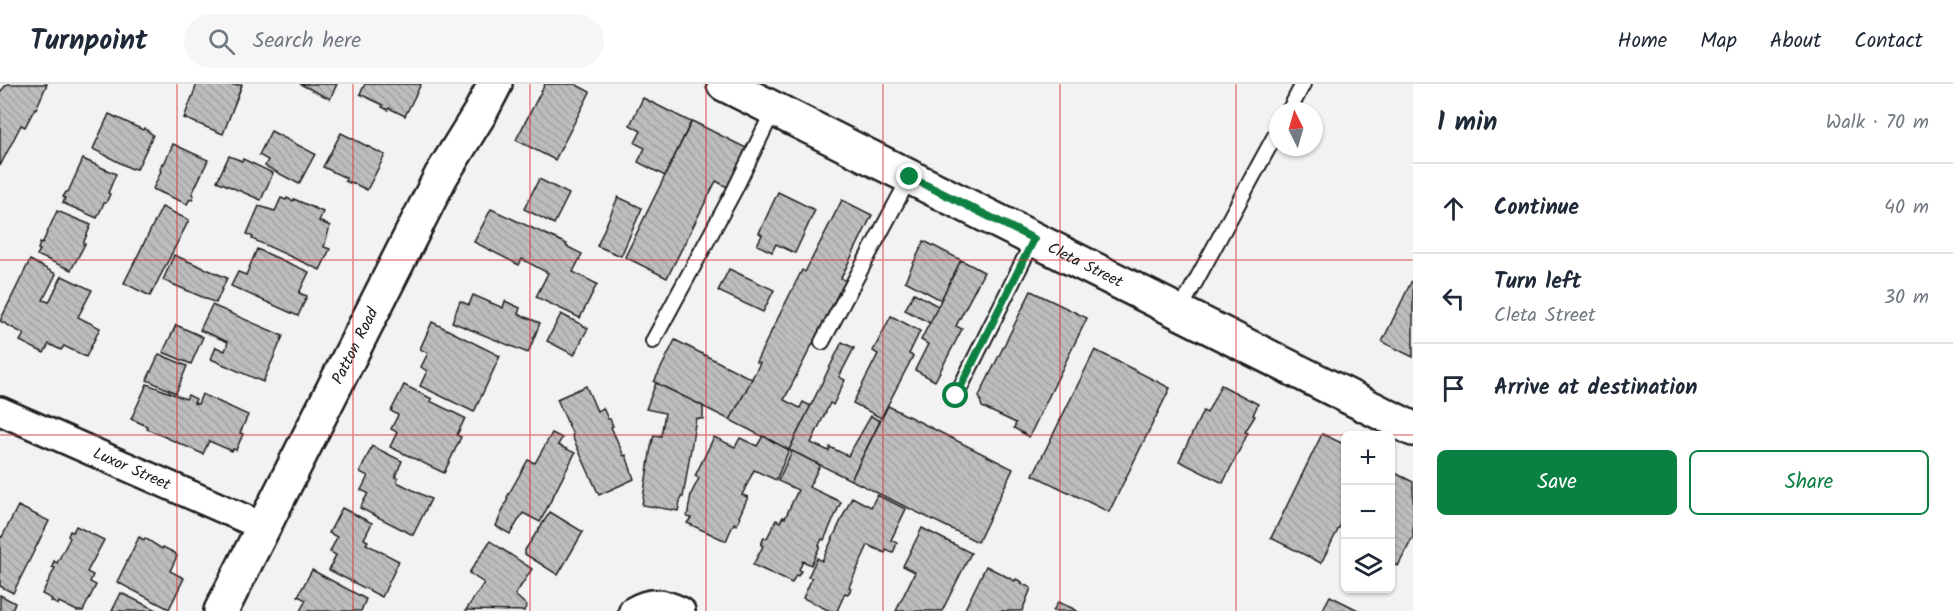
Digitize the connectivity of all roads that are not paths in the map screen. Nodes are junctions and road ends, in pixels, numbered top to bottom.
1 (495, 84) edge
2 (724, 84) edge
3 (1303, 84) edge
4 (1294, 102) edge
5 (774, 109) junction
6 (1269, 147) edge
7 (910, 177) junction
8 (1034, 239) junction
9 (1179, 312) junction
10 (653, 341) dead end
11 (822, 342) dead end
12 (956, 396) dead end
13 (0, 411) edge
14 (1413, 429) edge
15 (264, 527) junction
16 (638, 608) edge
17 (221, 611) edge
18 (681, 611) edge

1 - 15 street, Patton Road
2 - 5 street, Cleta Street
3 - 4 lane
5 - 7 street, Cleta Street
5 - 10 lane
6 - 9 lane
7 - 8 street, Cleta Street
7 - 11 lane
8 - 9 street, Cleta Street
8 - 12 lane
9 - 14 street, Cleta Street
13 - 15 street, Luxor Street
15 - 17 street, Patton Road
16 - 18 street

